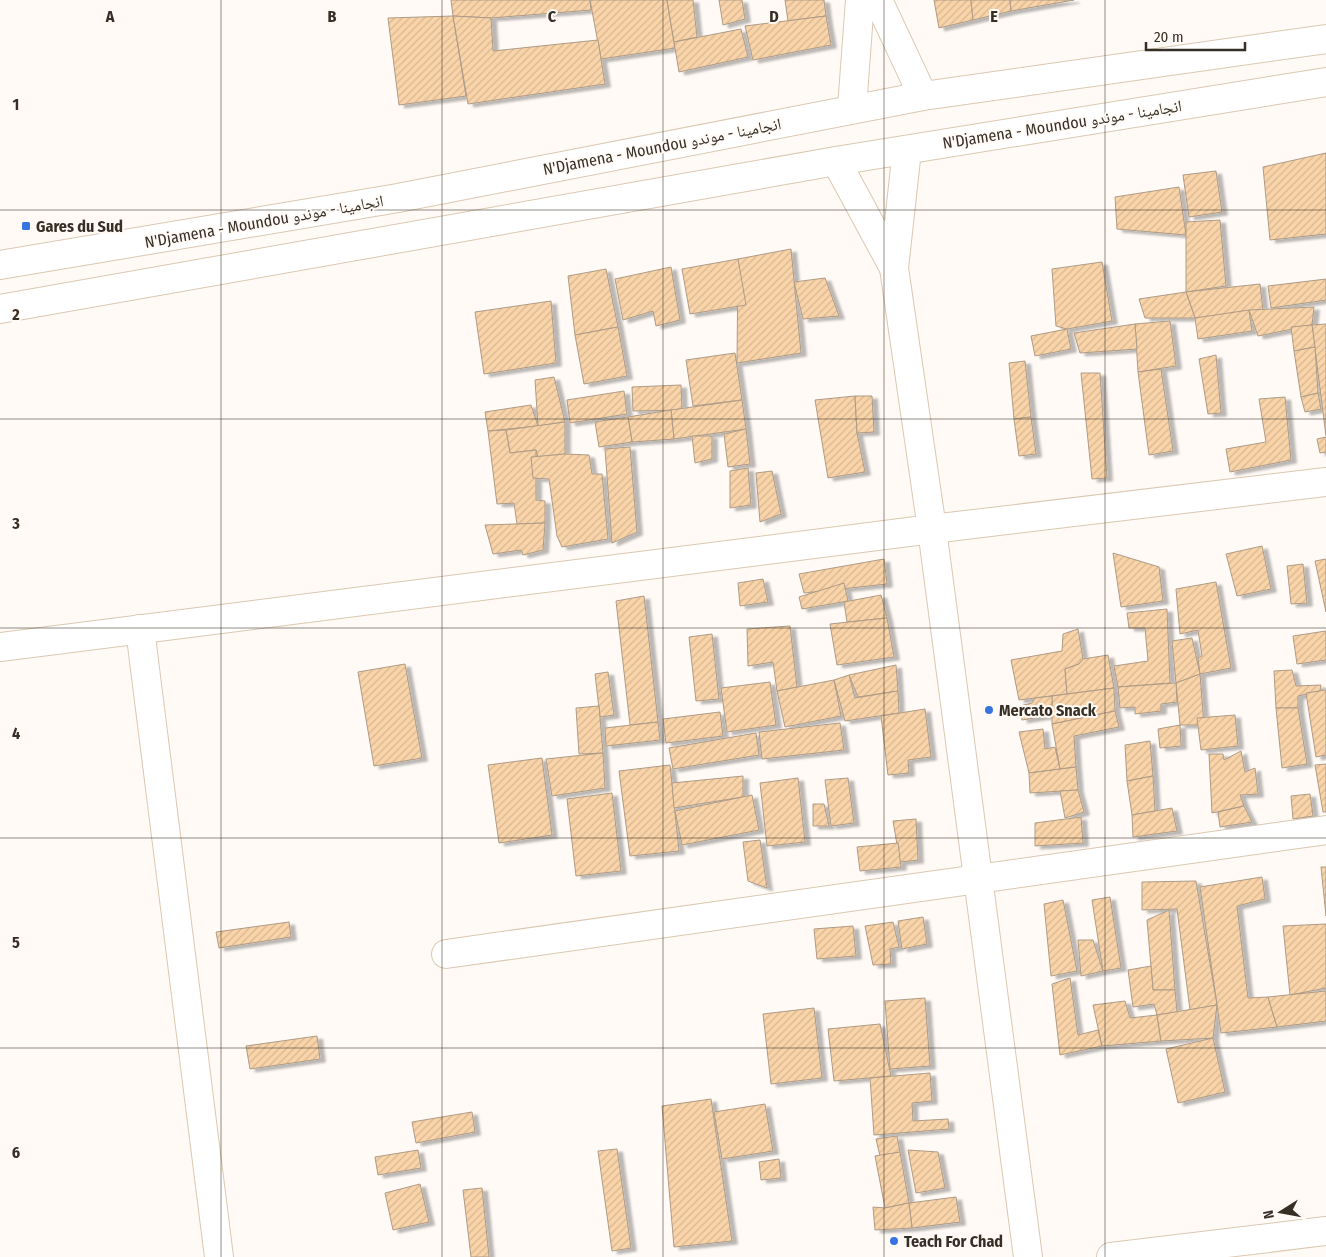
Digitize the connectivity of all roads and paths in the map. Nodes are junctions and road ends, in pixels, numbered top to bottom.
1 (860, 0) edge
2 (878, 0) edge
3 (1326, 39) edge
4 (1326, 82) edge
5 (923, 96) junction
6 (852, 108) junction
7 (907, 150) junction
8 (836, 161) junction
9 (0, 265) edge
10 (894, 268) junction
11 (0, 309) edge
12 (1326, 482) edge
13 (932, 529) junction
14 (140, 629) junction
15 (0, 647) edge
16 (1326, 830) edge
17 (979, 881) junction
18 (446, 954) dead end
19 (1326, 1231) edge
20 (219, 1257) edge
21 (1028, 1257) edge
22 (1111, 1257) edge

1 - 6 street
2 - 5 street
3 - 5 street, N'Djamena - Moundou انجامينا - موندو
4 - 7 street, N'Djamena - Moundou انجامينا - موندو
5 - 6 street, N'Djamena - Moundou انجامينا - موندو
6 - 9 street, N'Djamena - Moundou انجامينا - موندو
7 - 8 street, N'Djamena - Moundou انجامينا - موندو
7 - 10 street
8 - 10 street
8 - 11 street, N'Djamena - Moundou انجامينا - موندو
10 - 13 street
12 - 13 street
13 - 14 street
13 - 17 street
14 - 15 street
14 - 20 street
16 - 17 street
17 - 18 street
17 - 21 street
19 - 22 street

